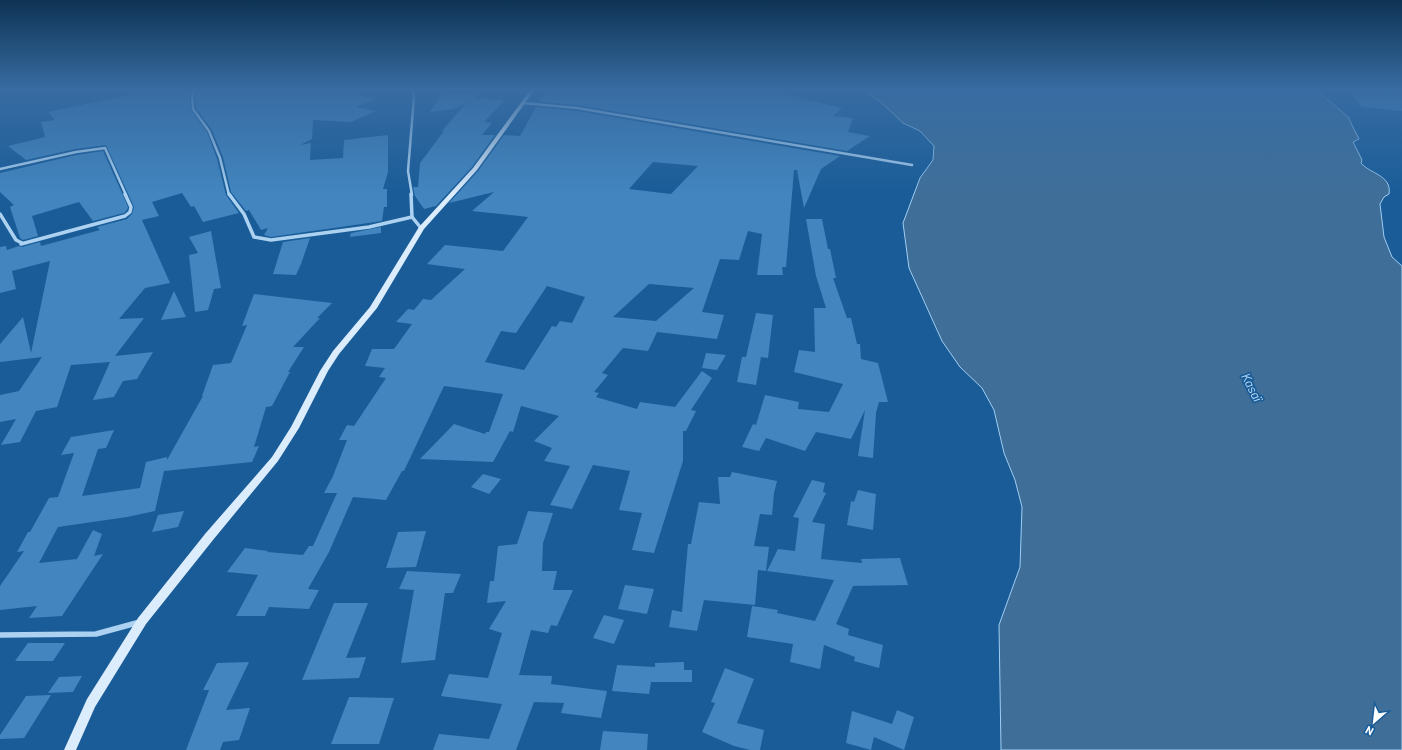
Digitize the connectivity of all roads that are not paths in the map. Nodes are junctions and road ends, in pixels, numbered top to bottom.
1 (204, 124) edge
2 (412, 124) edge
3 (508, 124) edge
4 (671, 124) edge
5 (912, 165) dead end
6 (0, 169) edge
7 (0, 214) edge
8 (412, 217) junction
9 (421, 228) junction
10 (142, 621) junction
11 (0, 635) edge
12 (70, 750) edge

1 - 8 street
2 - 8 street
3 - 9 main road
4 - 5 street
6 - 7 street
8 - 9 street
9 - 10 main road
10 - 11 street
10 - 12 main road

